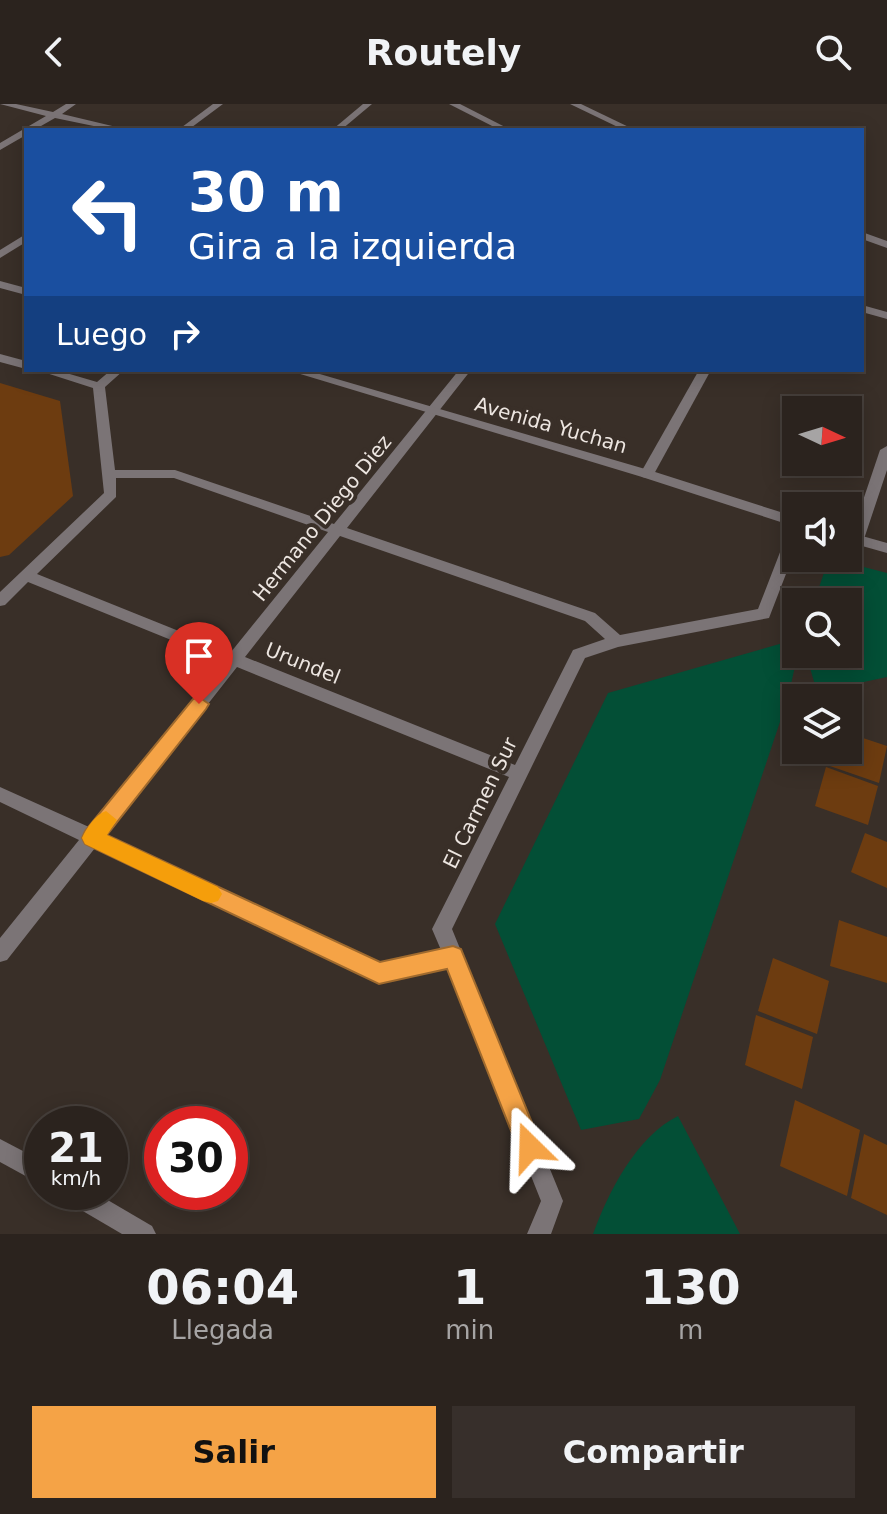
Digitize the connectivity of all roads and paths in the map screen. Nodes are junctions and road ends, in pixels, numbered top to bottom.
1 (4, 104) edge
2 (72, 104) edge
3 (219, 104) edge
4 (368, 104) edge
5 (453, 104) edge
6 (574, 104) edge
7 (54, 115) junction
8 (31, 128) edge
9 (116, 128) edge
10 (185, 128) edge
11 (338, 128) edge
12 (499, 128) edge
13 (627, 128) edge
14 (24, 132) edge
15 (0, 147) edge
16 (864, 236) edge
17 (24, 238) edge
18 (887, 245) edge
19 (0, 255) edge
20 (0, 284) edge
21 (24, 291) edge
22 (864, 309) edge
23 (887, 316) edge
24 (0, 358) edge
25 (24, 364) edge
26 (50, 372) edge
27 (116, 372) edge
28 (300, 372) edge
29 (463, 372) edge
30 (704, 372) edge
31 (99, 386) junction
32 (434, 411) junction
33 (887, 450) edge
34 (109, 474) junction
35 (647, 474) junction
36 (862, 513) edge
37 (782, 517) edge
38 (338, 530) junction
39 (862, 541) edge
40 (887, 548) edge
41 (782, 566) edge
42 (27, 576) junction
43 (0, 601) edge
44 (617, 641) junction
45 (235, 659) junction
46 (519, 774) junction
47 (0, 794) edge
48 (92, 838) junction
49 (0, 953) edge
50 (453, 957) junction
51 (0, 1150) edge
52 (24, 1164) edge
53 (103, 1210) edge
54 (144, 1234) edge
55 (539, 1234) edge

1 - 7 street
2 - 7 street
3 - 10 street
4 - 11 street
5 - 12 street
6 - 13 street
7 - 8 street
7 - 9 street
14 - 15 street
16 - 18 street
17 - 19 street
20 - 21 street
22 - 23 street
24 - 25 street
26 - 31 street
27 - 31 street
28 - 32 street, Avenida Yuchan
29 - 32 street, Hermano Diego Diez
30 - 35 street
31 - 34 street
32 - 35 street, Avenida Yuchan
32 - 38 street, Hermano Diego Diez
33 - 36 street
34 - 38 street
34 - 42 street
35 - 37 street, Avenida Yuchan
38 - 44 street
38 - 45 street, Hermano Diego Diez
39 - 40 street
41 - 44 street, El Carmen Sur
42 - 43 street
42 - 45 street, Urundel
44 - 46 street, El Carmen Sur
45 - 46 street, Urundel
45 - 48 street, Hermano Diego Diez
46 - 50 street, El Carmen Sur
47 - 48 street
48 - 49 street, Hermano Diego Diez
48 - 50 street
50 - 55 street, El Carmen Sur
51 - 52 street
53 - 54 street

